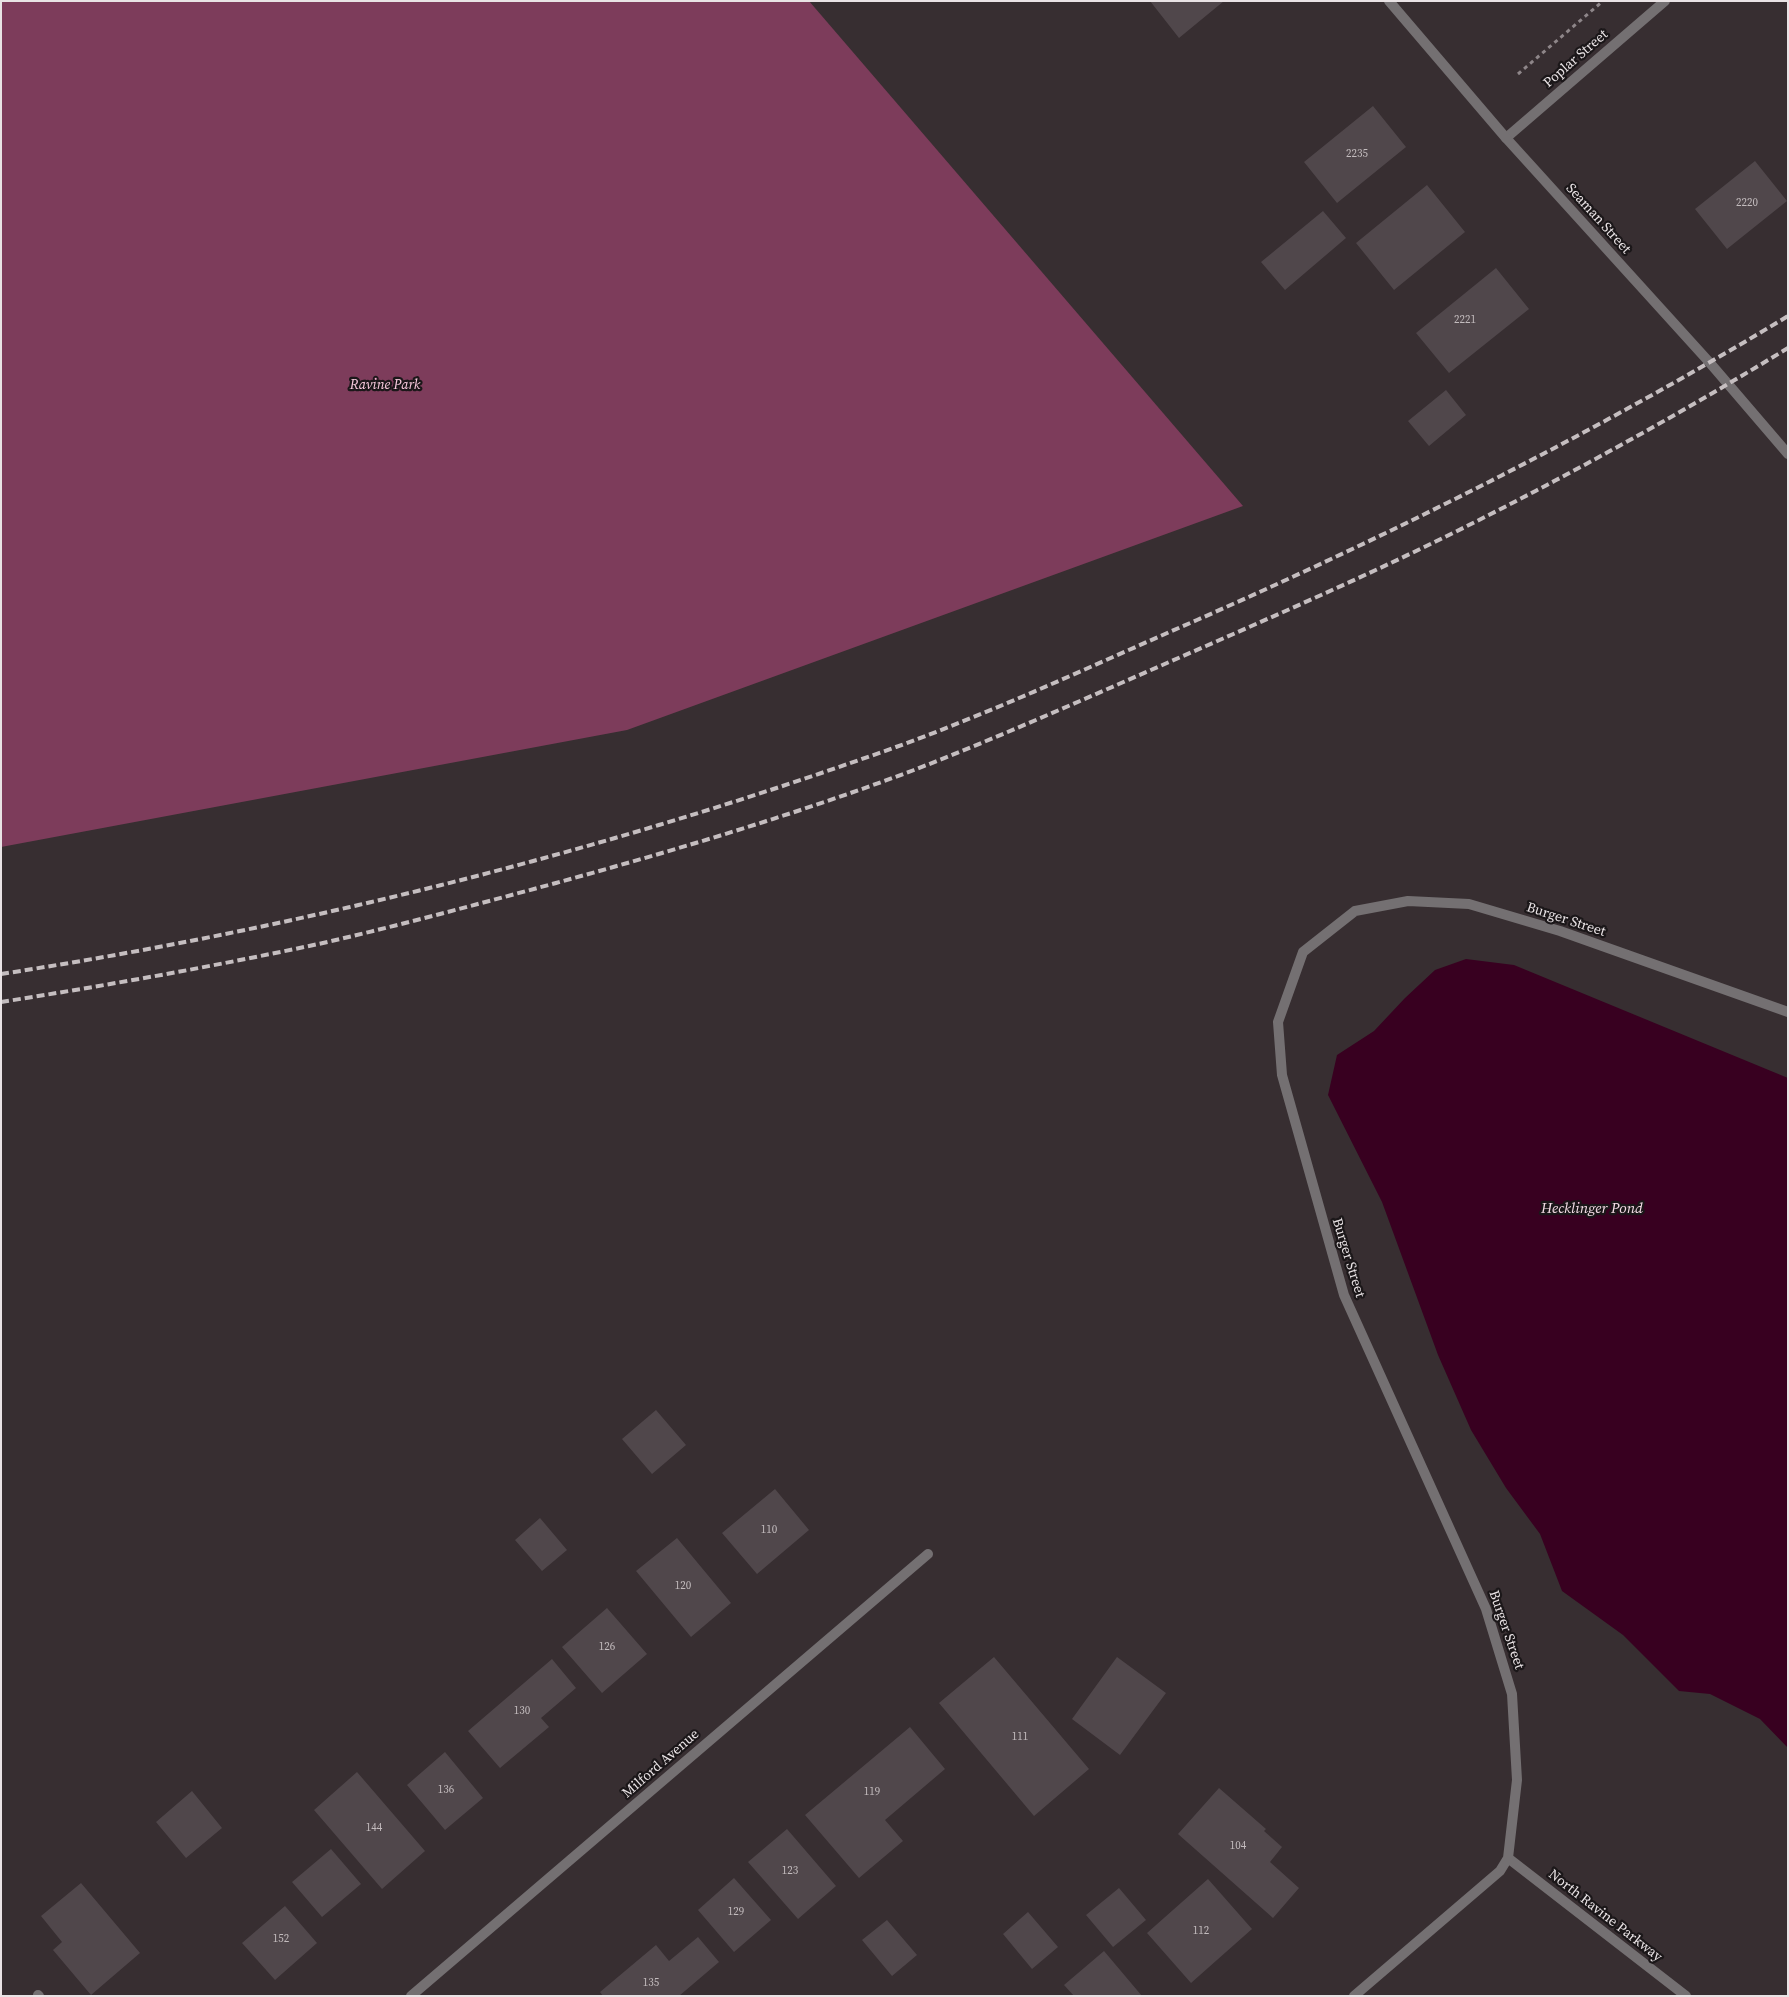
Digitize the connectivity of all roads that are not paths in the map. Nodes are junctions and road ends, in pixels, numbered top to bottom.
1 (1389, 1) edge
2 (1665, 1) edge
3 (1506, 138) junction
4 (1788, 454) edge
5 (1788, 1012) edge
6 (928, 1554) dead end
7 (1508, 1858) junction
8 (411, 1996) edge
9 (1354, 1996) edge
10 (1686, 1996) edge

1 - 3 street, Seaman Street
2 - 3 street, Poplar Street
3 - 4 street, Seaman Street
5 - 7 street, Burger Street
6 - 8 street, Milford Avenue
7 - 9 street
7 - 10 street, North Ravine Parkway

